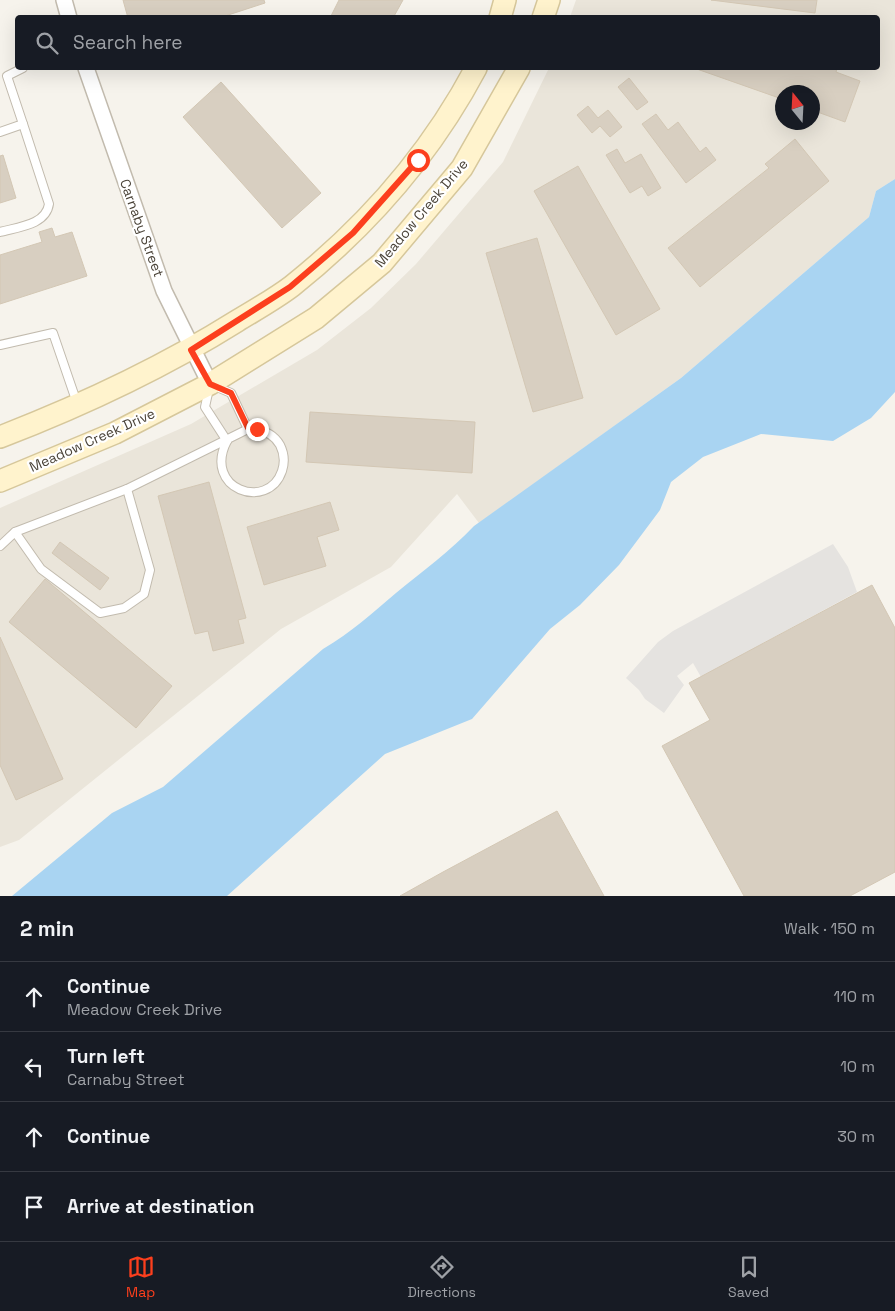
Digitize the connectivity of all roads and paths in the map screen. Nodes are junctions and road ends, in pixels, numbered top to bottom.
1 (64, 0) edge
2 (506, 0) edge
3 (549, 0) edge
4 (68, 15) edge
5 (501, 15) edge
6 (544, 15) edge
7 (20, 70) edge
8 (87, 70) edge
9 (475, 70) edge
10 (518, 70) edge
11 (23, 124) junction
12 (0, 132) edge
13 (0, 232) edge
14 (0, 345) edge
15 (191, 350) junction
16 (210, 384) junction
17 (78, 405) junction
18 (248, 428) junction
19 (0, 438) edge
20 (226, 440) junction
21 (0, 481) edge
22 (127, 490) junction
23 (16, 532) junction
24 (0, 546) edge

1 - 4 street
2 - 5 street
3 - 6 street
7 - 11 lane
8 - 15 street, Carnaby Street
9 - 15 street
10 - 16 street, Meadow Creek Drive
11 - 12 lane
11 - 13 lane
14 - 17 lane
15 - 16 street, Carnaby Street
15 - 17 street
16 - 18 lane
16 - 20 lane
16 - 21 street, Meadow Creek Drive
17 - 19 street
18 - 20 lane
18 - 20 lane
20 - 22 lane
22 - 23 lane
22 - 23 lane
23 - 24 lane

